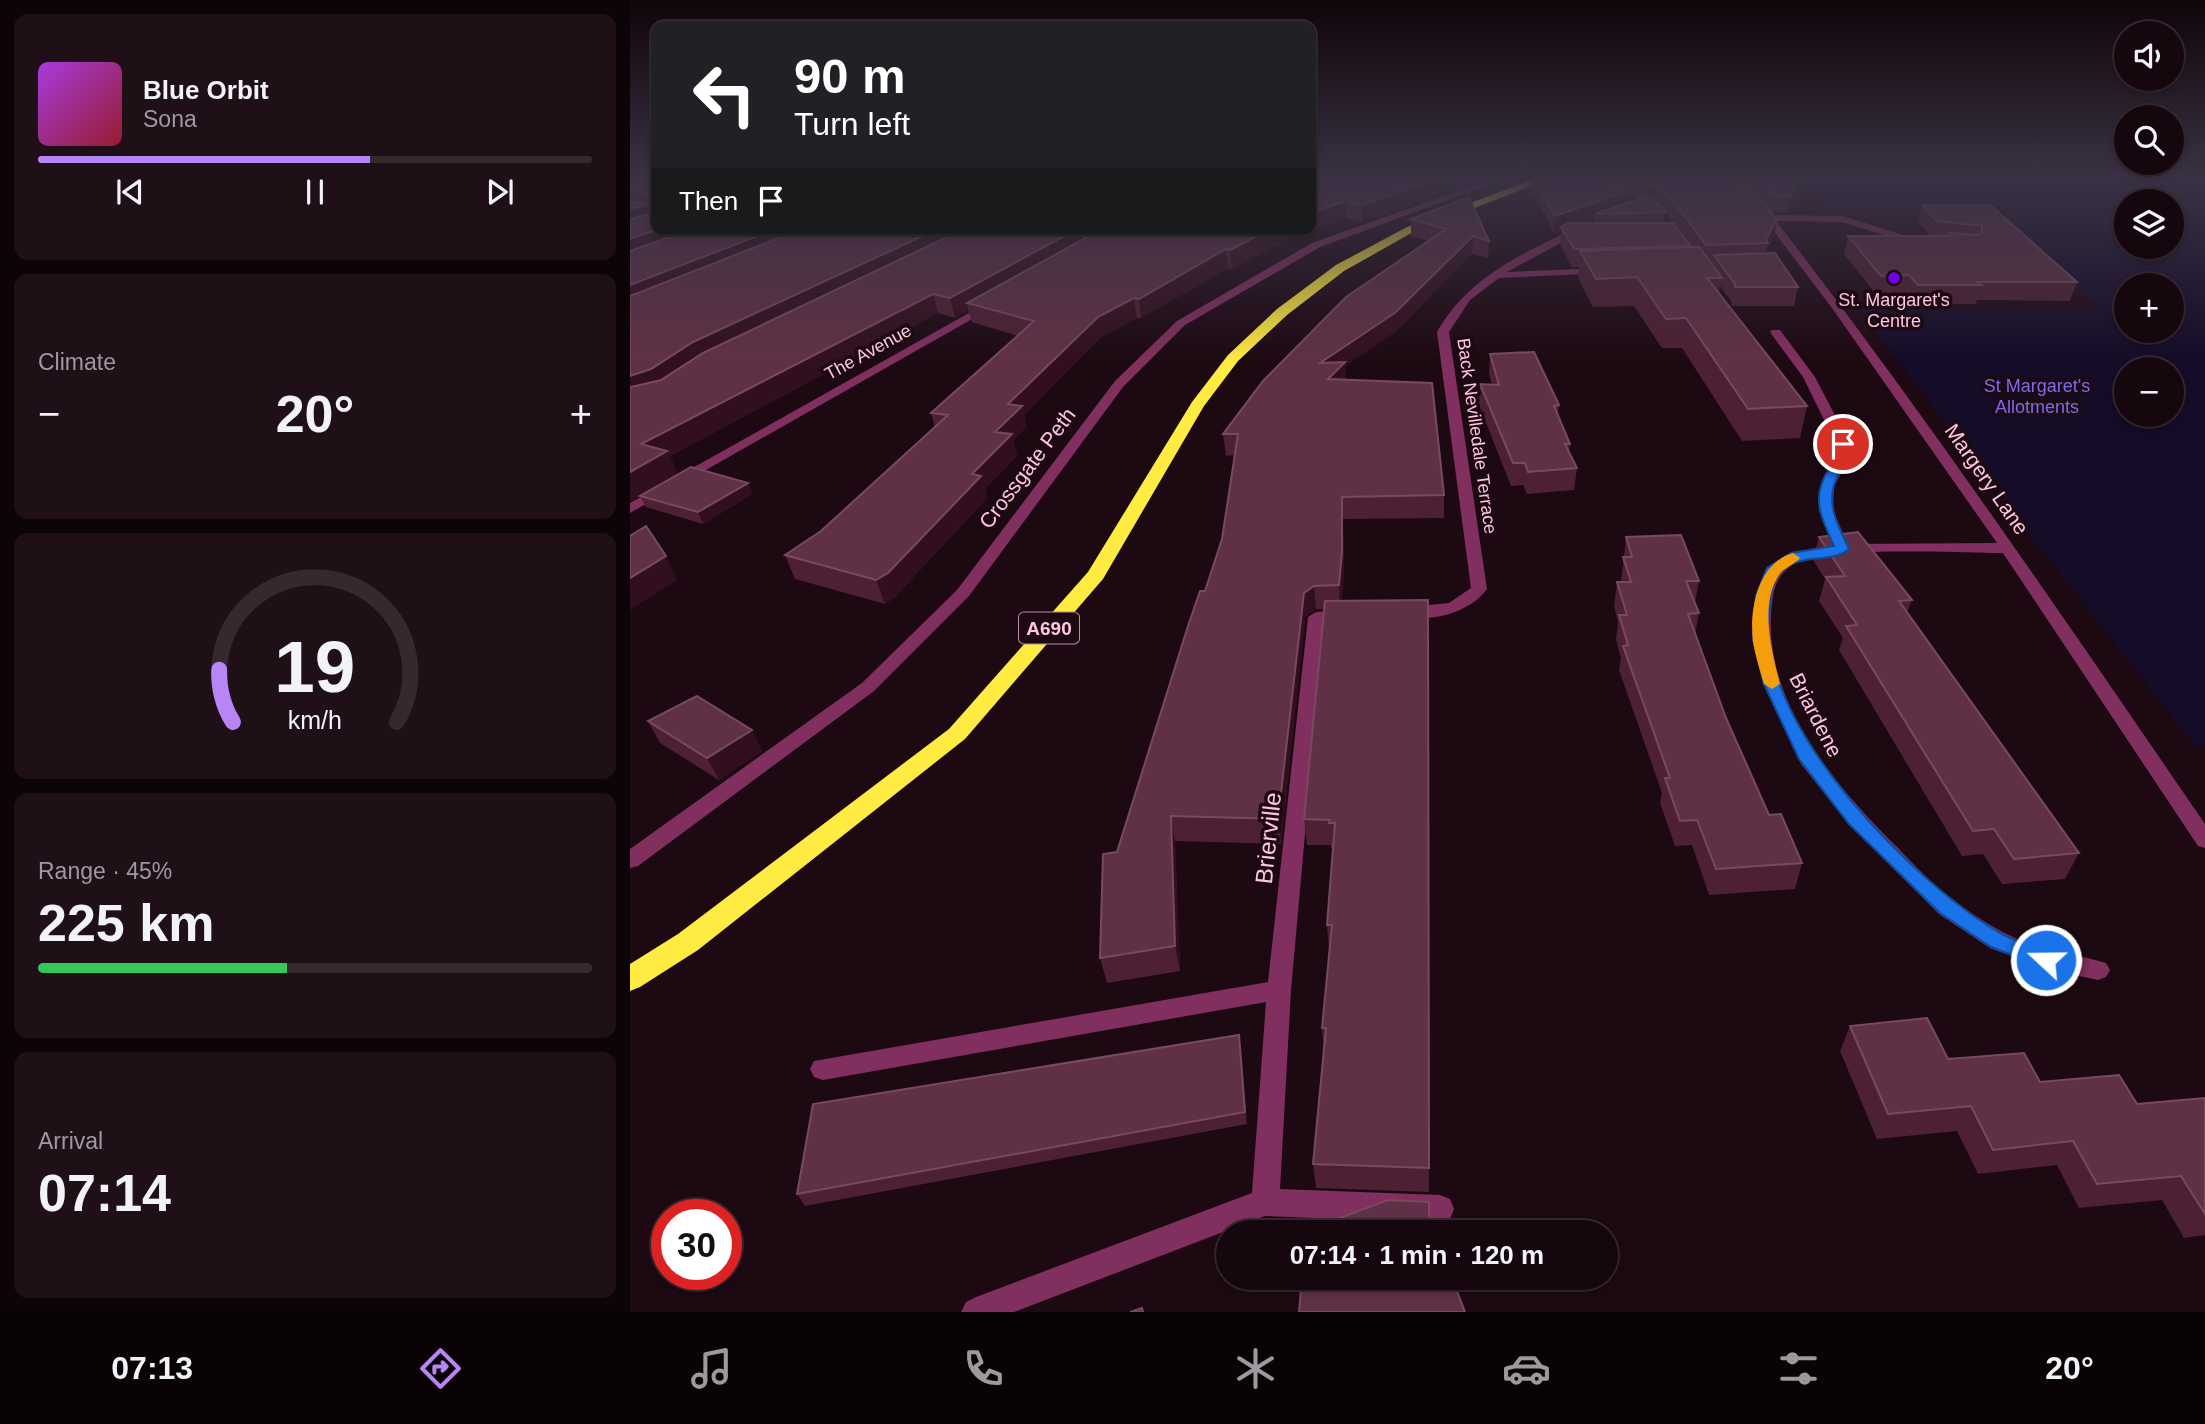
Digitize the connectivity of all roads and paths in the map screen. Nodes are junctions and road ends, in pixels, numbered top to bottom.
1 (1335, 238) edge
2 (1394, 238) edge
3 (1562, 238) edge
4 (1785, 238) edge
5 (1888, 238) edge
6 (1903, 238) edge
7 (1876, 240) edge
8 (1934, 245) edge
9 (1784, 265) edge
10 (1805, 265) junction
11 (1618, 271) edge
12 (1497, 275) junction
13 (1006, 296) edge
14 (1776, 332) dead end
15 (630, 509) edge
16 (2008, 548) junction
17 (1842, 549) junction
18 (1453, 609) joint
19 (2205, 840) edge
20 (630, 860) edge
21 (2098, 970) dead end
22 (630, 979) edge
23 (1279, 990) junction
24 (823, 1069) dead end
25 (1265, 1202) junction
26 (1440, 1209) dead end
27 (976, 1312) edge

1 - 20 street, Crossgate Peth
2 - 22 highway, A690
3 - 12 street, Back Nevilledale Terrace
4 - 10 street, Margery Lane
5 - 7 street
6 - 8 street
9 - 10 street
10 - 16 street, Margery Lane
11 - 12 street
12 - 18 street, Back Nevilledale Terrace
13 - 15 street, The Avenue
14 - 17 street
16 - 17 street, Briardene
16 - 19 street, Margery Lane
17 - 21 street, Briardene
18 - 23 street, Brierville
23 - 24 street
23 - 25 street, Brierville
25 - 26 street
25 - 27 street

